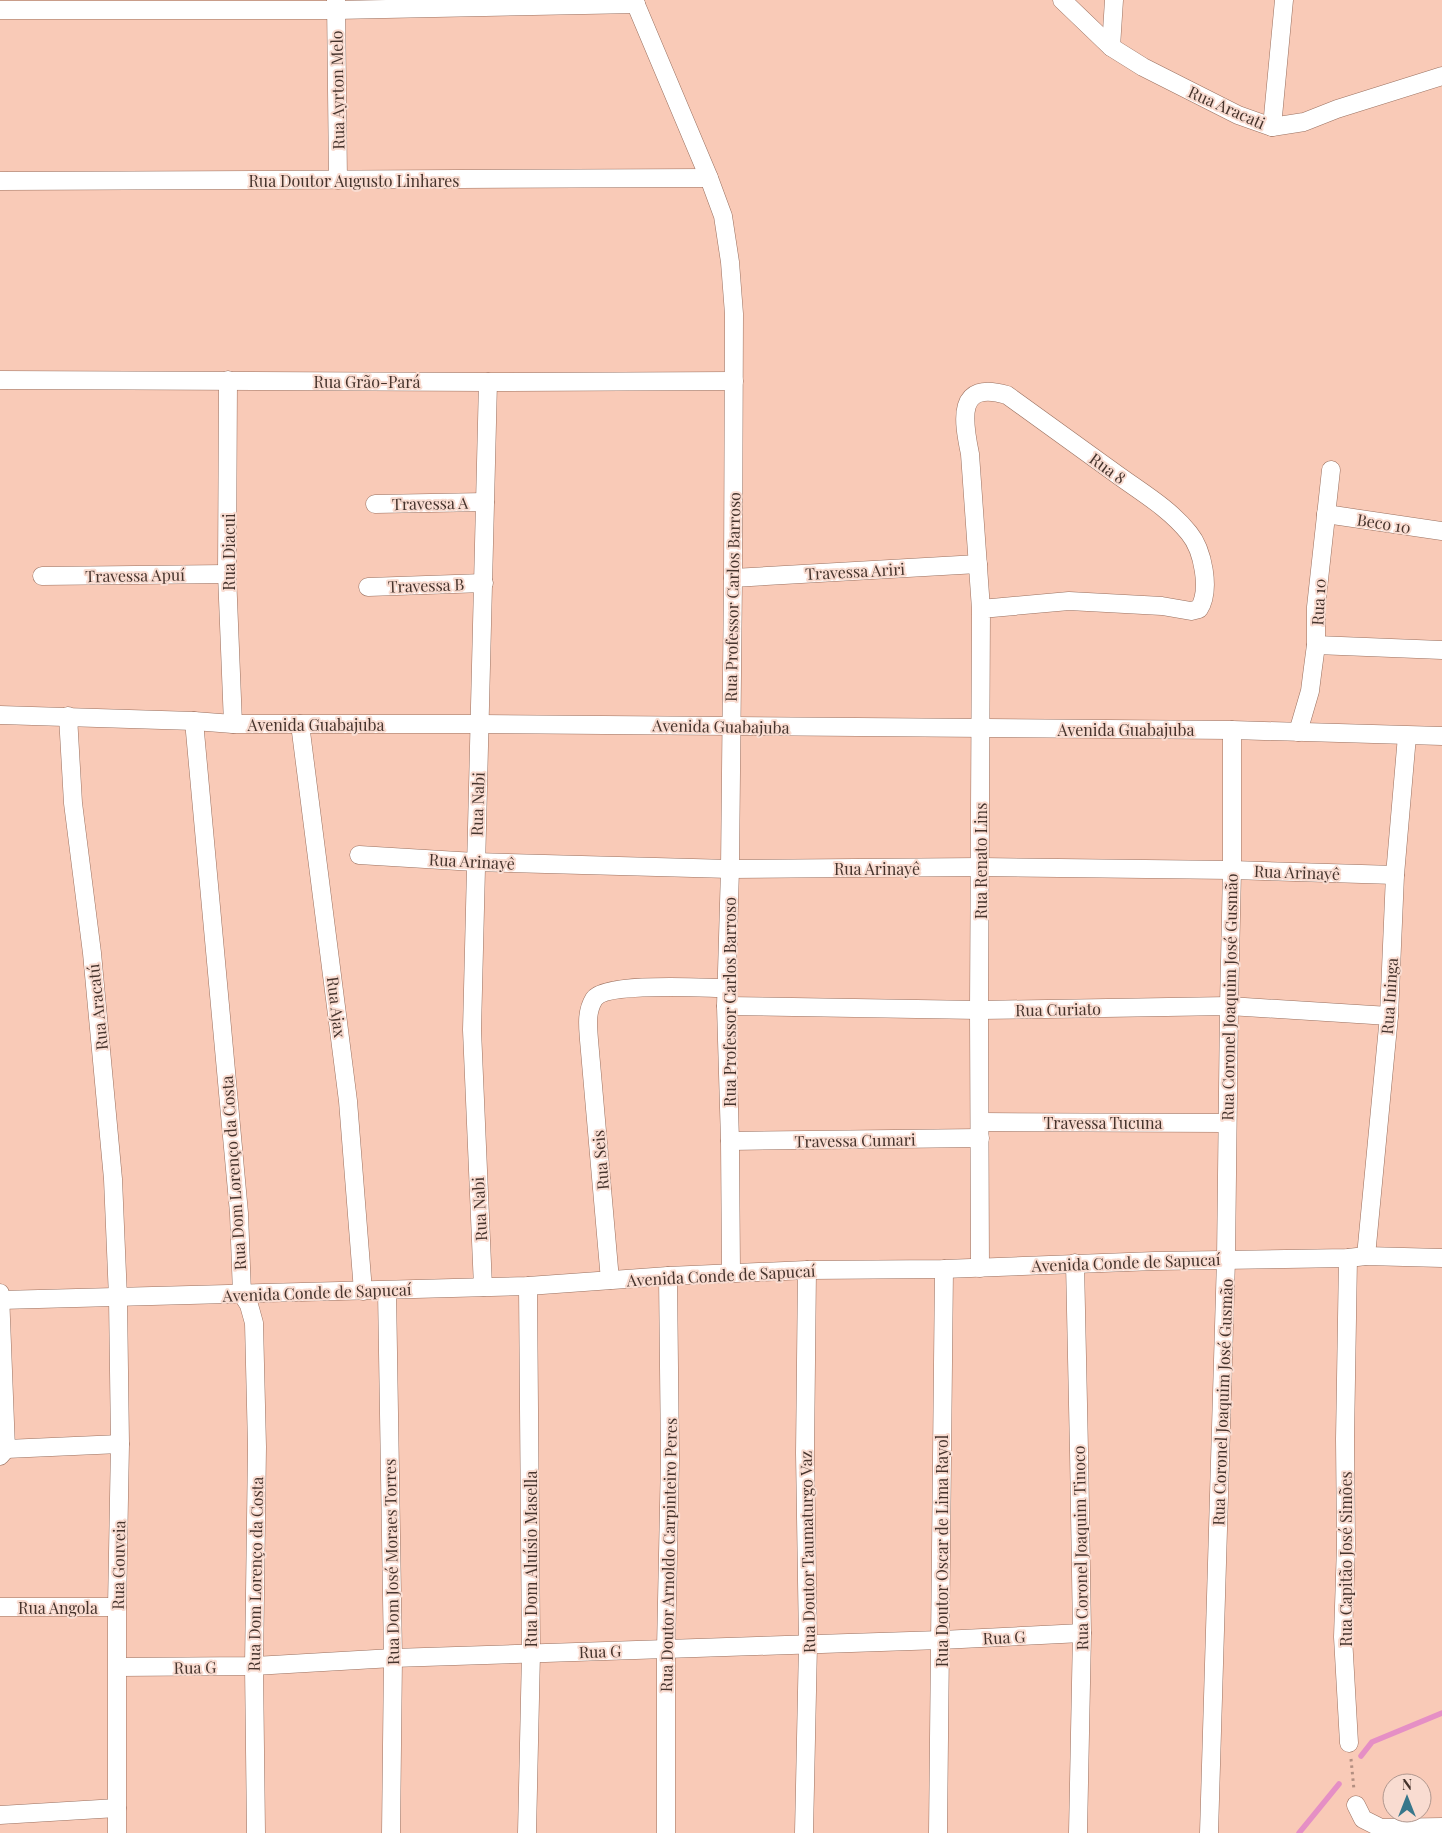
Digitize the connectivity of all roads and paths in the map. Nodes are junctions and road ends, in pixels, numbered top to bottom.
1 (1062, 0) edge
2 (1114, 0) edge
3 (1284, 0) edge
4 (635, 2) edge
5 (336, 5) edge
6 (0, 10) edge
7 (1111, 46) junction
8 (1442, 76) edge
9 (1272, 127) junction
10 (709, 178) junction
11 (338, 180) junction
12 (0, 181) edge
13 (0, 380) edge
14 (228, 380) junction
15 (734, 380) junction
16 (488, 382) junction
17 (970, 454) joint
18 (1331, 470) dead end
19 (485, 502) junction
20 (375, 504) dead end
21 (1326, 514) junction
22 (1442, 531) edge
23 (978, 564) junction
24 (227, 574) junction
25 (42, 576) dead end
26 (733, 578) junction
27 (484, 583) junction
28 (368, 587) dead end
29 (981, 609) junction
30 (1316, 645) junction
31 (1442, 650) edge
32 (0, 715) edge
33 (68, 716) junction
34 (194, 721) junction
35 (233, 724) junction
36 (300, 724) junction
37 (479, 724) junction
38 (730, 726) junction
39 (980, 728) junction
40 (1232, 730) junction
41 (1298, 732) junction
42 (1407, 736) junction
43 (1442, 736) edge
44 (359, 855) dead end
45 (475, 862) junction
46 (981, 867) junction
47 (730, 869) junction
48 (1232, 870) junction
49 (1395, 875) junction
50 (726, 988) junction
51 (726, 1006) junction
52 (1229, 1006) junction
53 (979, 1010) junction
54 (1389, 1016) junction
55 (1227, 1123) junction
56 (980, 1130) junction
57 (730, 1141) junction
58 (1366, 1256) junction
59 (1348, 1258) junction
60 (1442, 1258) edge
61 (1226, 1259) junction
62 (1075, 1263) junction
63 (980, 1268) junction
64 (944, 1269) junction
65 (807, 1270) junction
66 (731, 1273) junction
67 (668, 1276) junction
68 (610, 1280) junction
69 (528, 1286) junction
70 (483, 1287) junction
71 (363, 1291) junction
72 (387, 1291) junction
73 (242, 1294) junction
74 (0, 1296) edge
75 (118, 1298) junction
76 (120, 1444) junction
77 (3, 1453) edge
78 (0, 1607) edge
79 (117, 1607) junction
80 (1082, 1633) junction
81 (941, 1640) junction
82 (808, 1644) junction
83 (666, 1649) junction
84 (531, 1653) junction
85 (393, 1658) junction
86 (254, 1666) junction
87 (118, 1668) junction
88 (1349, 1743) joint
89 (1356, 1805) joint
90 (117, 1808) junction
91 (0, 1815) edge
92 (1442, 1827) edge
93 (117, 1833) edge
94 (256, 1833) edge
95 (391, 1833) edge
96 (528, 1833) edge
97 (666, 1833) edge
98 (804, 1833) edge
99 (938, 1833) edge
100 (1078, 1833) edge
101 (1209, 1833) edge

1 - 7 street, Rua Aracati
2 - 7 street
3 - 9 street
4 - 5 street
4 - 10 street, Rua Professor Carlos Barroso
5 - 6 street
5 - 11 street, Rua Ayrton Melo
7 - 9 street, Rua Aracati
8 - 9 street, Rua Aracati
10 - 11 street, Rua Doutor Augusto Linhares
10 - 15 street, Rua Professor Carlos Barroso
11 - 12 street, Rua Doutor Augusto Linhares
13 - 14 street, Rua Grão-Pará
14 - 16 street, Rua Grão-Pará
14 - 24 street, Rua Diacui
15 - 16 street, Rua Grão-Pará
15 - 26 street, Rua Professor Carlos Barroso
16 - 19 street, Rua Nabi
17 - 23 street, Rua Renato Lins
17 - 29 street, Rua 8
18 - 21 street, Rua 10
19 - 20 street, Travessa A
19 - 27 street, Rua Nabi
21 - 22 street, Beco 10
21 - 30 street, Rua 10
23 - 26 street, Travessa Ariri
23 - 29 street, Rua Renato Lins
24 - 25 street, Travessa Apuí
24 - 35 street, Rua Diacui
26 - 38 street, Rua Professor Carlos Barroso
27 - 28 street, Travessa B
27 - 37 street, Rua Nabi
29 - 39 street, Rua Renato Lins
30 - 31 street
30 - 41 street, Rua 10
32 - 33 street, Avenida Guabajuba
33 - 34 street, Avenida Guabajuba
33 - 75 street, Rua Aracatú
34 - 35 street, Avenida Guabajuba
34 - 73 street, Rua Dom Lorenço da Costa
35 - 36 street, Avenida Guabajuba
36 - 37 street, Avenida Guabajuba
36 - 71 street, Rua Ajax
37 - 38 street, Avenida Guabajuba
37 - 45 street, Rua Nabi
38 - 39 street, Avenida Guabajuba
38 - 47 street, Rua Professor Carlos Barroso
39 - 40 street, Avenida Guabajuba
39 - 46 street, Rua Renato Lins
40 - 41 street, Avenida Guabajuba
40 - 48 street, Rua Coronel Joaquim José Gusmão
41 - 42 street, Avenida Guabajuba
42 - 43 street, Avenida Guabajuba
42 - 49 street, Rua Ininga
44 - 45 street, Rua Arinayê
45 - 47 street, Rua Arinayê
45 - 70 street, Rua Nabi
46 - 47 street, Rua Arinayê
46 - 48 street, Rua Arinayê
46 - 53 street, Rua Renato Lins
47 - 50 street, Rua Professor Carlos Barroso
48 - 49 street, Rua Arinayê
48 - 52 street, Rua Coronel Joaquim José Gusmão
49 - 54 street, Rua Ininga
50 - 51 street, Rua Professor Carlos Barroso
50 - 68 street, Rua Seis
51 - 53 street, Rua Curiato
51 - 57 street, Rua Professor Carlos Barroso
52 - 53 street, Rua Curiato
52 - 54 street, Rua Curiato
52 - 55 street, Rua Coronel Joaquim José Gusmão
53 - 56 street, Rua Renato Lins
54 - 58 street, Rua Ininga
55 - 56 street, Travessa Tucuna
55 - 61 street, Rua Coronel Joaquim José Gusmão
56 - 57 street, Travessa Cumari
56 - 63 street, Rua Renato Lins
57 - 66 street, Rua Professor Carlos Barroso
58 - 59 street, Avenida Conde de Sapucaí
58 - 60 street, Avenida Conde de Sapucaí
59 - 61 street, Avenida Conde de Sapucaí
59 - 88 street, Rua Capitão José Simões
61 - 62 street, Avenida Conde de Sapucaí
61 - 101 street, Rua Coronel Joaquim José Gusmão
62 - 63 street, Avenida Conde de Sapucaí
62 - 80 street, Rua Coronel Joaquim Tinoco
63 - 64 street, Avenida Conde de Sapucaí
64 - 65 street, Avenida Conde de Sapucaí
64 - 81 street, Rua Doutor Oscar de Lima Rayol
65 - 66 street, Avenida Conde de Sapucaí
65 - 82 street, Rua Doutor Taumaturgo Vaz
66 - 67 street, Avenida Conde de Sapucaí
67 - 68 street, Avenida Conde de Sapucaí
67 - 83 street, Rua Doutor Arnoldo Carpinteiro Peres
68 - 69 street, Avenida Conde de Sapucaí
69 - 70 street, Avenida Conde de Sapucaí
69 - 84 street, Rua Dom Aluísio Masella
70 - 72 street, Avenida Conde de Sapucaí
71 - 72 street, Avenida Conde de Sapucaí
71 - 73 street, Avenida Conde de Sapucaí
72 - 85 street, Rua Dom José Moraes Torres
73 - 75 street, Avenida Conde de Sapucaí
73 - 86 street, Rua Dom Lorenço da Costa
74 - 75 street, Avenida Conde de Sapucaí
74 - 77 street
75 - 76 street, Rua Gouveia
76 - 77 street
76 - 79 street, Rua Gouveia
78 - 79 street, Rua Angola
79 - 87 street, Rua Gouveia
80 - 81 street, Rua G
80 - 100 street, Rua Coronel Joaquim Tinoco
81 - 82 street, Rua G
81 - 99 street, Rua Doutor Oscar de Lima Rayol
82 - 83 street, Rua G
82 - 98 street, Rua Doutor Taumaturgo Vaz
83 - 84 street, Rua G
83 - 97 street, Rua Doutor Arnoldo Carpinteiro Peres
84 - 85 street, Rua G
84 - 96 street, Rua Dom Aluísio Masella
85 - 86 street, Rua G
85 - 95 street, Rua Dom José Moraes Torres
86 - 87 street, Rua G
86 - 94 street, Rua Dom Lorenço da Costa
87 - 90 street, Rua Gouveia
88 - 89 path
89 - 92 street
90 - 91 street
90 - 93 street, Rua Gouveia

